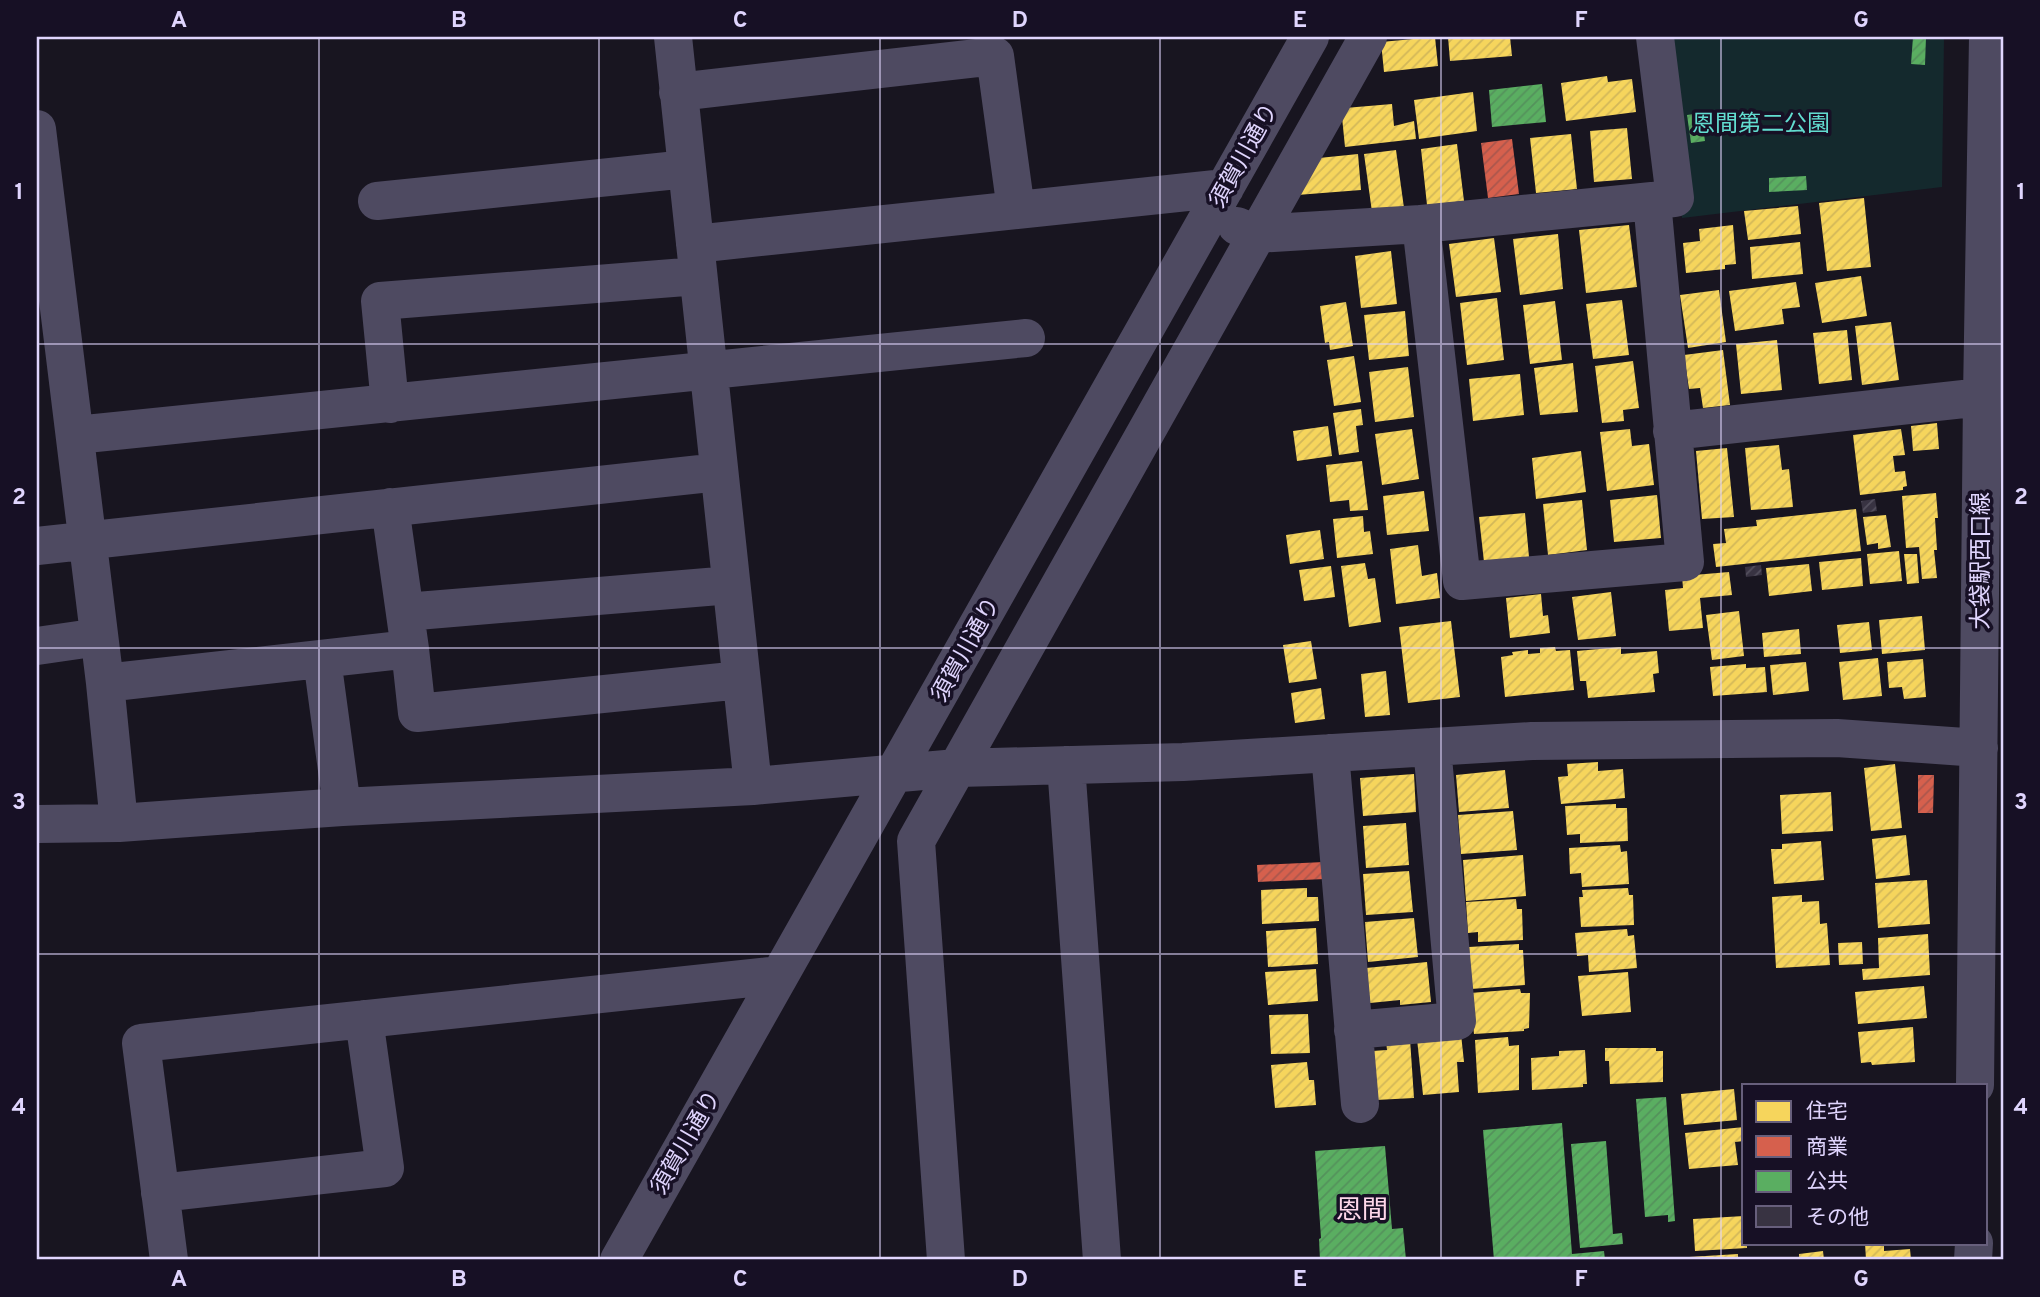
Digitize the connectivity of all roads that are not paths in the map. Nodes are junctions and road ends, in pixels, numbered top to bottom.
1 (673, 37) edge
2 (1310, 37) edge
3 (1368, 37) edge
4 (1655, 37) edge
5 (1988, 37) edge
6 (678, 92) junction
7 (37, 129) edge
8 (687, 169) junction
9 (377, 201) dead end
10 (1217, 201) junction
11 (1652, 201) junction
12 (1016, 210) junction
13 (1421, 224) junction
14 (1256, 234) junction
15 (44, 240) edge
16 (696, 260) junction
17 (1026, 338) dead end
18 (708, 371) junction
19 (1982, 397) junction
20 (390, 404) junction
21 (1672, 431) junction
22 (76, 435) junction
23 (719, 472) junction
24 (390, 507) junction
25 (88, 539) junction
26 (37, 546) edge
27 (731, 585) junction
28 (407, 631) junction
29 (99, 637) junction
30 (37, 646) edge
31 (322, 659) junction
32 (741, 680) junction
33 (106, 684) junction
34 (1432, 747) junction
35 (1979, 748) junction
36 (1331, 753) junction
37 (1066, 765) junction
38 (957, 768) junction
39 (895, 774) junction
40 (753, 786) junction
41 (342, 807) junction
42 (119, 823) junction
43 (37, 824) edge
44 (780, 975) junction
45 (364, 1019) junction
46 (1353, 1030) junction
47 (1975, 1084) edge
48 (1360, 1104) dead end
49 (160, 1192) junction
50 (169, 1260) edge
51 (618, 1260) edge
52 (947, 1260) edge
53 (1101, 1260) edge

1 - 6 street
2 - 10 street, 須賀川通り
3 - 14 street
4 - 11 street
5 - 19 street, 大袋駅西口線
6 - 8 street
6 - 12 street
7 - 15 street
8 - 9 street
8 - 16 street
10 - 12 street
10 - 14 street
10 - 39 street, 須賀川通り
11 - 13 street
11 - 21 street
12 - 16 street
13 - 14 street
13 - 21 street
14 - 38 street
15 - 22 street
16 - 18 street
16 - 20 street
17 - 18 street
18 - 20 street
18 - 23 street
19 - 21 street
19 - 35 street, 大袋駅西口線
20 - 22 street
22 - 25 street
23 - 24 street
23 - 27 street
24 - 25 street
24 - 28 street
25 - 26 street
25 - 29 street
27 - 28 street
27 - 32 street
28 - 31 street
28 - 32 street
29 - 30 street
29 - 33 street
31 - 33 street
31 - 41 street
32 - 40 street
33 - 42 street
34 - 35 street
34 - 36 street
34 - 46 street
35 - 47 street, 大袋駅西口線
36 - 37 street
36 - 46 street
37 - 38 street
37 - 53 street
38 - 39 street
38 - 52 street
39 - 40 street
39 - 44 street, 須賀川通り
40 - 41 street
41 - 42 street
42 - 43 street
44 - 45 street
44 - 51 street, 須賀川通り
45 - 49 street
45 - 49 street
46 - 48 street
49 - 50 street

